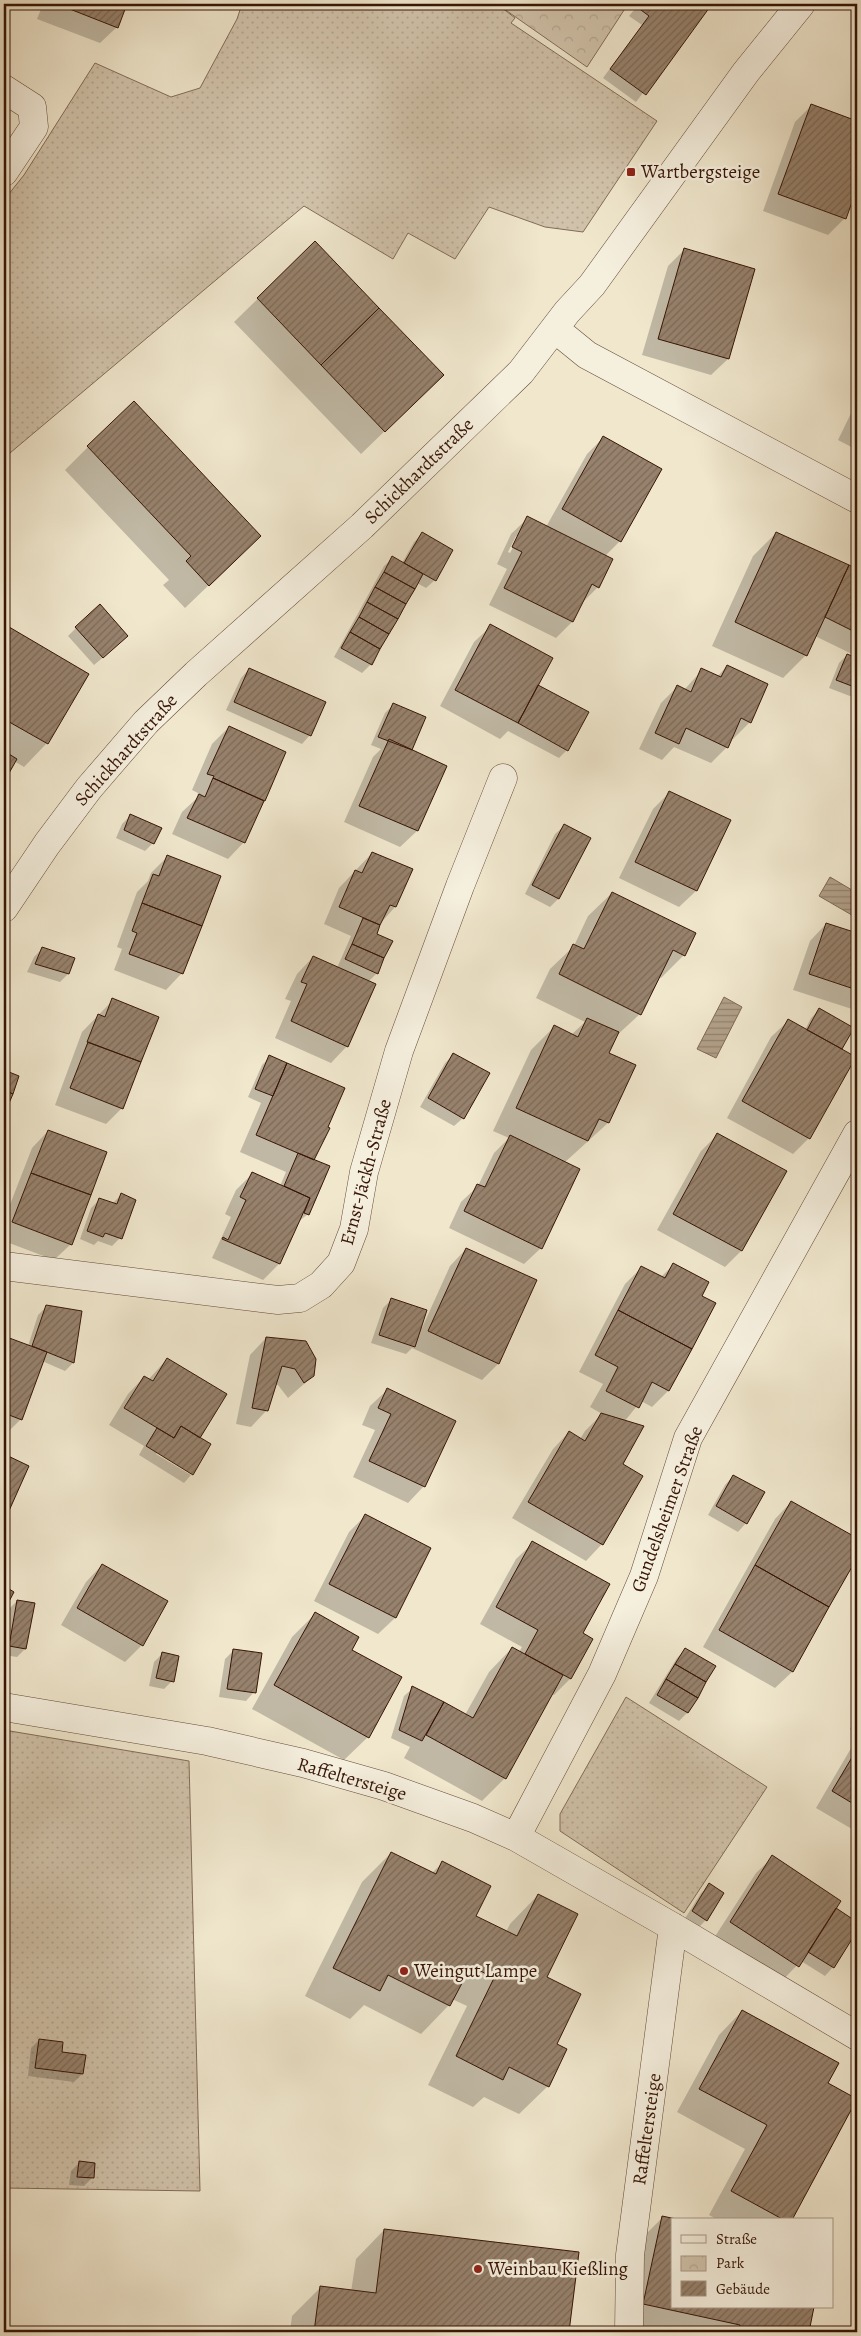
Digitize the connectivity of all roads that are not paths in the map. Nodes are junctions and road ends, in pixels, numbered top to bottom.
1 (801, 4) edge
2 (4, 89) edge
3 (4, 172) edge
4 (555, 329) junction
5 (857, 499) edge
6 (503, 778) dead end
7 (4, 908) edge
8 (857, 1134) edge
9 (4, 1266) edge
10 (4, 1707) edge
11 (516, 1837) junction
12 (674, 1927) junction
13 (857, 2036) edge
14 (629, 2332) edge

1 - 4 street, Schickhardtstraße
2 - 3 street
4 - 5 street
4 - 7 street, Schickhardtstraße
6 - 9 street, Ernst-Jäckh-Straße
8 - 11 street, Gundelsheimer Straße
10 - 11 street, Raffeltersteige
11 - 12 street, Raffeltersteige
12 - 13 street, Raffeltersteige
12 - 14 street, Raffeltersteige

